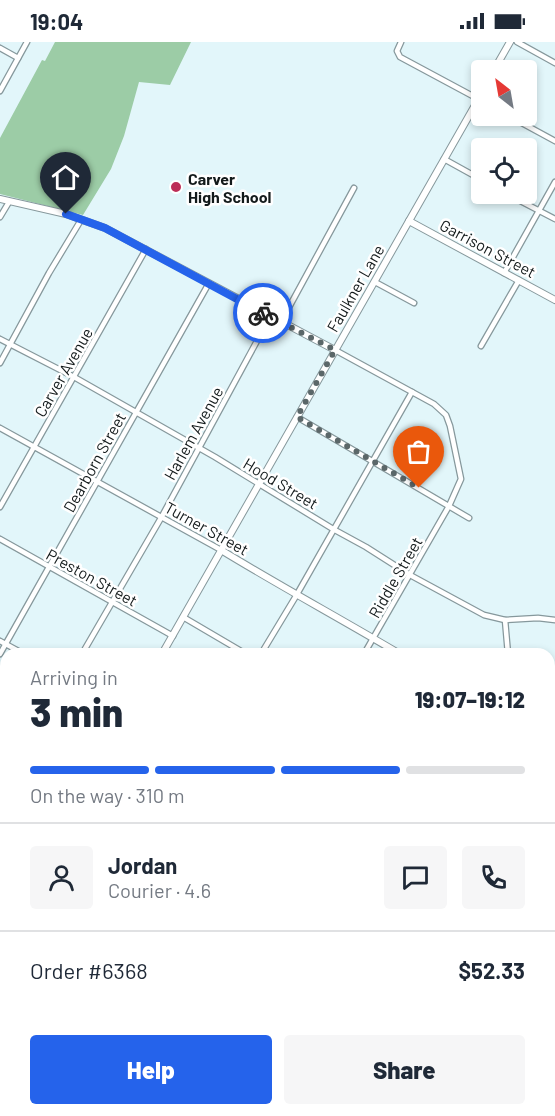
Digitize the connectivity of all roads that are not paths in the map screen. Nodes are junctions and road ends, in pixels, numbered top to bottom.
1 (27, 42) edge
2 (401, 42) edge
3 (510, 42) edge
4 (517, 42) edge
5 (0, 48) edge
6 (18, 58) junction
7 (500, 60) edge
8 (555, 63) edge
9 (0, 91) edge
10 (471, 93) edge
11 (471, 112) edge
12 (527, 126) edge
13 (555, 141) edge
14 (444, 159) junction
15 (471, 174) edge
16 (555, 182) edge
17 (354, 188) dead end
18 (0, 199) edge
19 (9, 202) junction
20 (526, 204) edge
21 (540, 211) junction
22 (0, 217) edge
23 (555, 219) edge
24 (81, 220) junction
25 (409, 221) junction
26 (146, 249) junction
27 (504, 273) junction
28 (519, 280) junction
29 (210, 282) junction
30 (375, 282) junction
31 (555, 300) edge
32 (414, 303) dead end
33 (270, 317) junction
34 (281, 322) junction
35 (0, 339) edge
36 (10, 345) junction
37 (481, 346) dead end
38 (335, 350) junction
39 (0, 363) edge
40 (74, 377) junction
41 (412, 392) junction
42 (136, 413) junction
43 (297, 417) junction
44 (0, 428) edge
45 (34, 447) junction
46 (198, 448) junction
47 (371, 462) junction
48 (98, 482) junction
49 (260, 484) junction
50 (449, 506) junction
51 (0, 507) edge
52 (160, 518) junction
53 (469, 518) dead end
54 (333, 529) junction
55 (0, 539) edge
56 (221, 550) junction
57 (49, 567) junction
58 (410, 576) junction
59 (296, 596) junction
60 (112, 602) junction
61 (183, 617) junction
62 (505, 620) junction
63 (555, 620) edge
64 (172, 636) junction
65 (373, 638) junction
66 (0, 641) edge
67 (6, 644) junction
68 (4, 648) edge
69 (13, 648) edge
70 (85, 648) edge
71 (165, 648) edge
72 (236, 648) edge
73 (265, 648) edge
74 (367, 648) edge
75 (390, 648) edge
76 (507, 648) edge

1 - 6 street
2 - 10 street
3 - 7 street
4 - 8 street
5 - 6 street
6 - 9 street
11 - 14 street, Faulkner Lane
12 - 13 street
14 - 15 street
14 - 25 street, Faulkner Lane
16 - 21 street
17 - 34 street
18 - 19 street
19 - 22 street
19 - 24 street
20 - 21 street
21 - 23 street
21 - 27 street
24 - 26 street
24 - 36 street
25 - 27 street, Garrison Street
25 - 30 street, Faulkner Lane
26 - 29 street
26 - 40 street, Carver Avenue
27 - 28 street, Garrison Street
28 - 31 street, Garrison Street
28 - 37 street
29 - 33 street
29 - 42 street, Dearborn Street
30 - 32 street
30 - 38 street, Faulkner Lane
33 - 34 street
33 - 46 street, Harlem Avenue
34 - 38 street
35 - 36 street, Hood Street
36 - 39 street
36 - 40 street, Hood Street
38 - 41 street, Riddle Street
38 - 43 street, Faulkner Lane
40 - 42 street, Hood Street
40 - 45 street, Carver Avenue
41 - 47 street
41 - 50 street, Riddle Street
42 - 46 street, Hood Street
42 - 48 street, Dearborn Street
43 - 47 street
43 - 49 street, Faulkner Lane
44 - 45 street, Turner Street
45 - 48 street, Turner Street
45 - 51 street, Carver Avenue
46 - 49 street, Hood Street
46 - 52 street, Harlem Avenue
47 - 50 street
47 - 54 street
48 - 52 street, Turner Street
48 - 57 street, Dearborn Street
49 - 54 street, Hood Street
49 - 56 street, Faulkner Lane
50 - 53 street
50 - 58 street, Riddle Street
52 - 56 street, Turner Street
52 - 60 street, Harlem Avenue
54 - 58 street, Hood Street
54 - 59 street
55 - 57 street, Preston Street
56 - 59 street, Turner Street
56 - 61 street, Faulkner Lane
57 - 60 street, Preston Street
57 - 67 street, Dearborn Street
58 - 62 street, Hood Street
58 - 65 street, Riddle Street
59 - 65 street, Turner Street
59 - 73 street
60 - 64 street, Preston Street
60 - 70 street, Harlem Avenue
61 - 64 street, Faulkner Lane
61 - 72 street
62 - 63 street, Hood Street
62 - 76 street
64 - 71 street, Faulkner Lane
65 - 74 street, Riddle Street
65 - 75 street, Turner Street
66 - 67 street
67 - 68 street, Dearborn Street
67 - 69 street

